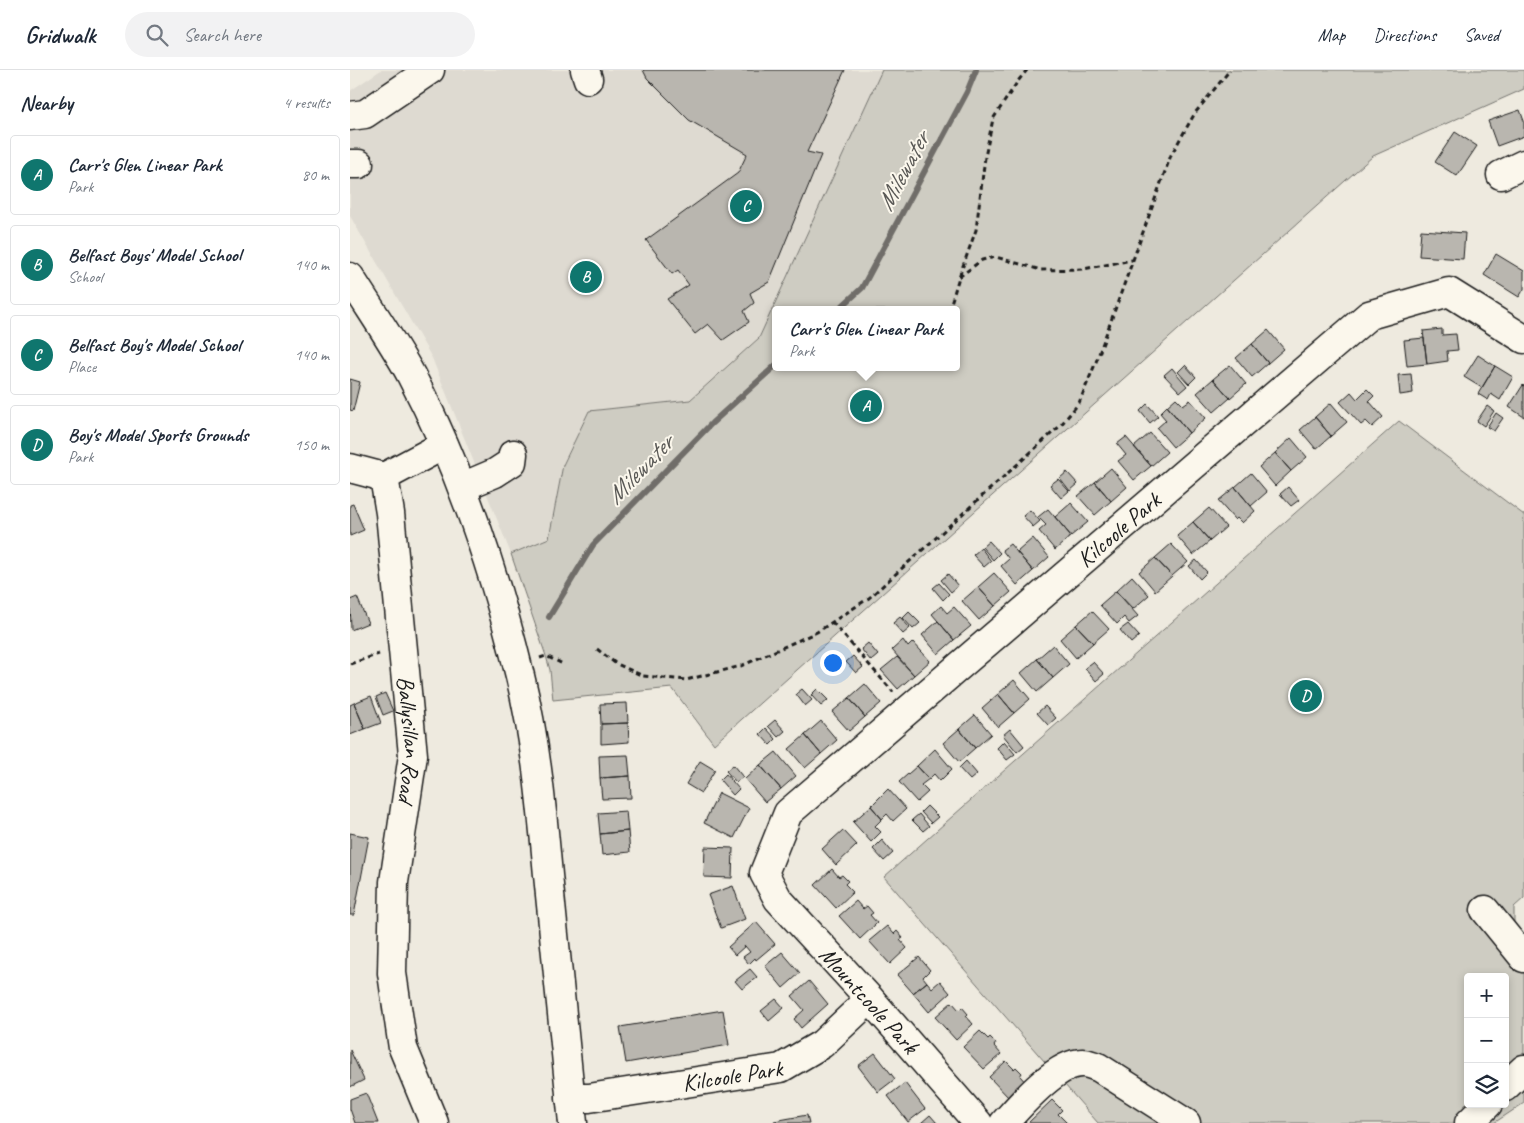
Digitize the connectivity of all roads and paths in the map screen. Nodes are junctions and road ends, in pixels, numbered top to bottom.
1 (430, 70) edge
2 (1027, 70) edge
3 (1230, 70) edge
4 (350, 116) edge
5 (1132, 260) junction
6 (350, 277) edge
7 (959, 277) junction
8 (950, 306) edge
9 (1524, 339) edge
10 (444, 445) junction
11 (513, 454) dead end
12 (350, 468) edge
13 (384, 477) junction
14 (462, 487) junction
15 (832, 622) junction
16 (404, 646) junction
17 (597, 649) dead end
18 (350, 664) edge
19 (908, 710) junction
20 (764, 873) joint
21 (1486, 910) dead end
22 (1524, 958) edge
23 (870, 999) junction
24 (1524, 1068) edge
25 (1509, 1083) edge
26 (1484, 1108) edge
27 (571, 1110) edge
28 (434, 1123) edge
29 (978, 1123) edge
30 (1004, 1123) edge
31 (1186, 1123) edge
32 (1469, 1123) edge

1 - 4 main road
2 - 7 path
3 - 5 path
5 - 7 path
5 - 15 path
6 - 10 main road
7 - 8 path
9 - 19 main road, Kilcoole Park
10 - 13 main road
10 - 14 main road
11 - 14 main road
12 - 13 main road
13 - 16 main road, Ballysillan Road
14 - 27 main road
15 - 17 path
15 - 19 path
16 - 18 path
16 - 28 main road, Ballysillan Road
19 - 20 main road, Kilcoole Park
20 - 23 main road, Mountcoole Park
21 - 22 main road
23 - 27 main road, Kilcoole Park
23 - 29 main road, Mountcoole Park
24 - 25 main road
26 - 32 main road
30 - 31 main road

